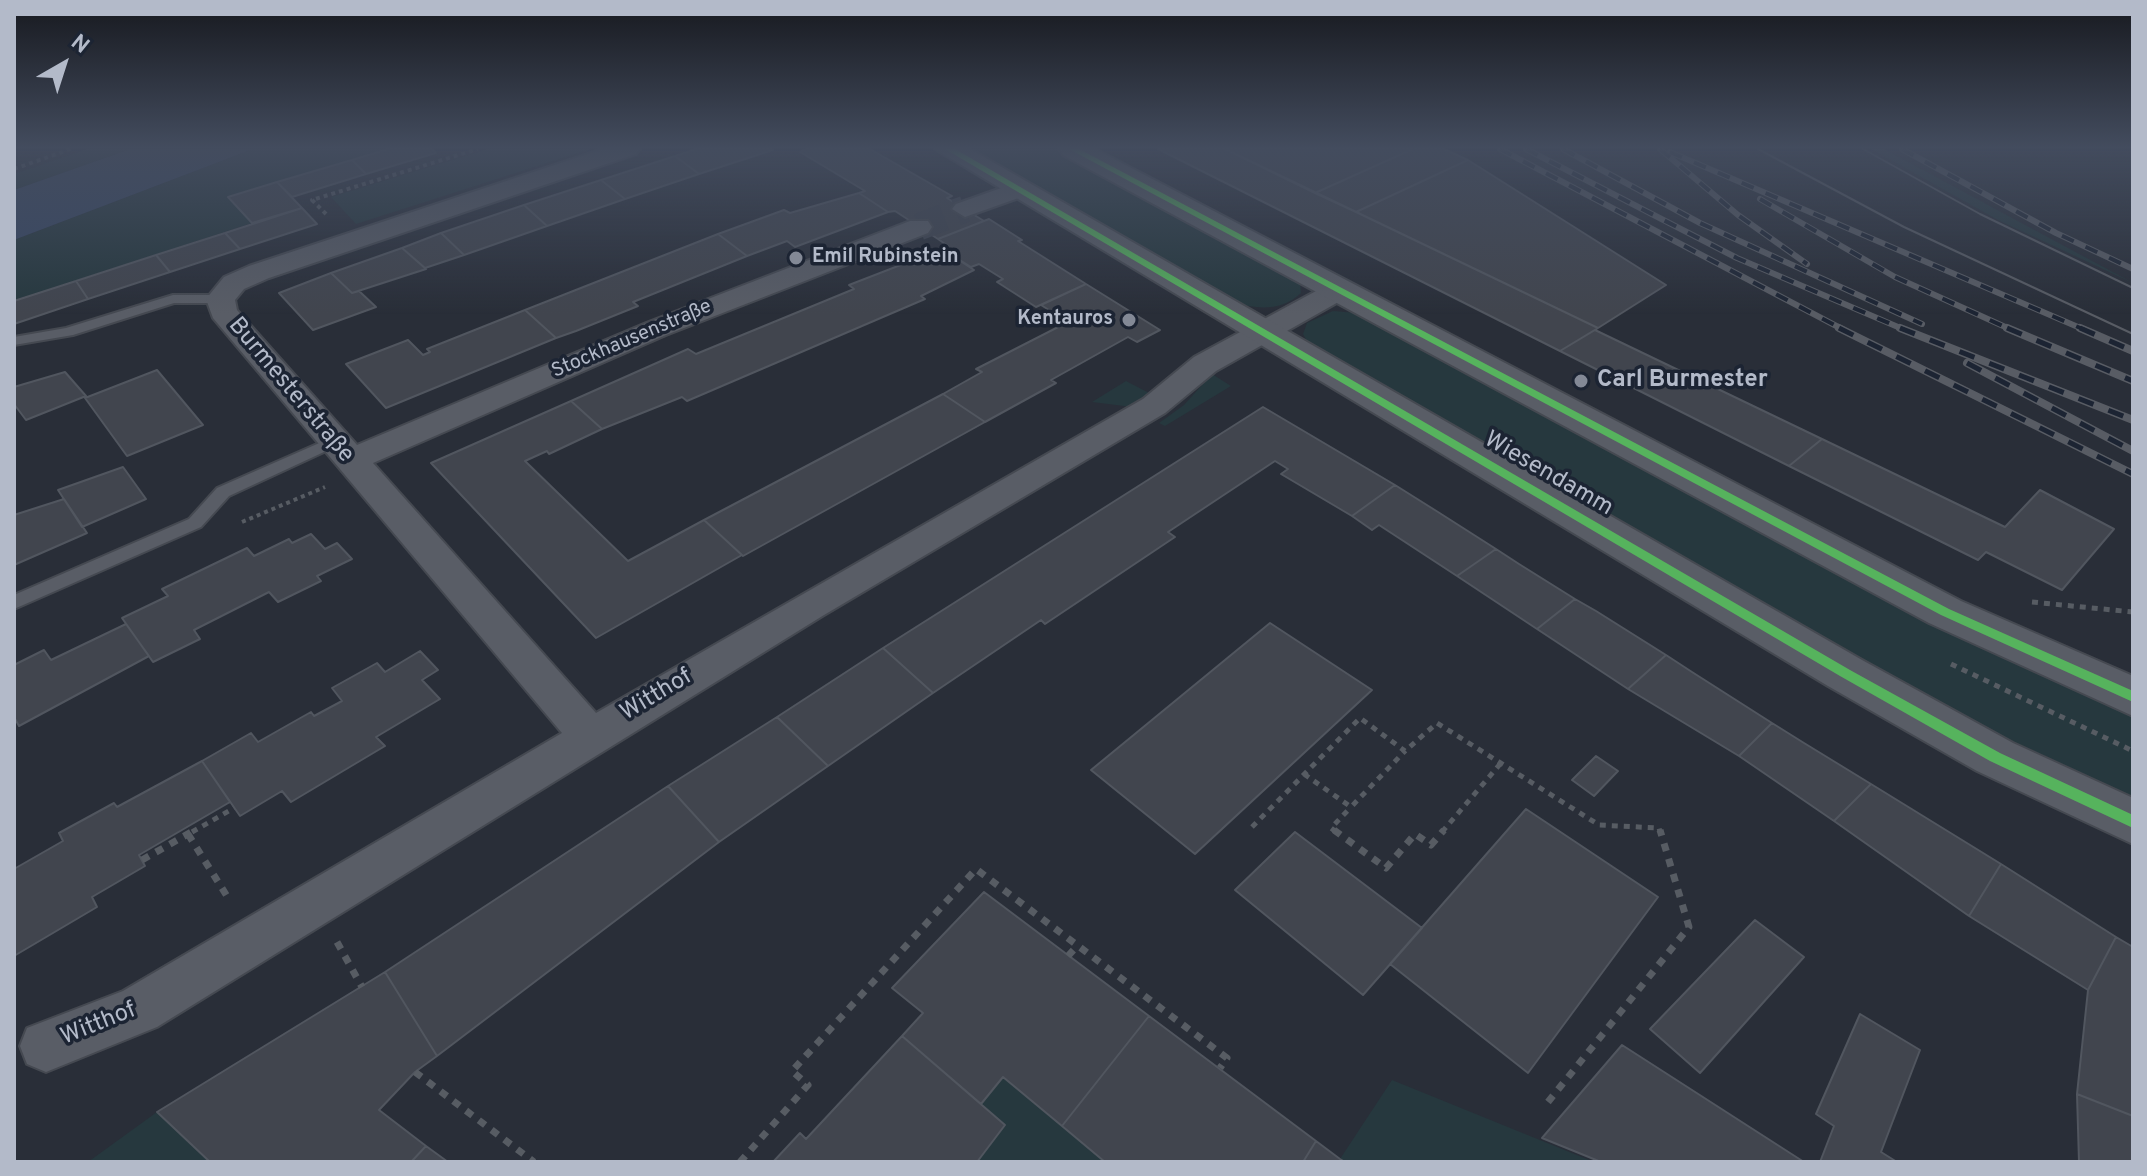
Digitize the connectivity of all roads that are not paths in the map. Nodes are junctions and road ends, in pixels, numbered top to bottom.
1 (464, 204) edge
2 (979, 204) edge
3 (1042, 204) edge
4 (1177, 204) edge
5 (965, 209) tunnel mouth
6 (919, 227) tunnel mouth
7 (1339, 290) junction
8 (220, 299) junction
9 (1261, 333) junction
10 (14, 341) edge
11 (347, 459) junction
12 (14, 602) edge
13 (2133, 697) edge
14 (590, 736) junction
15 (2133, 822) edge
16 (46, 1046) dead end

1 - 8 street, Burmesterstraße
2 - 5 street
3 - 9 street, Wiesendamm
4 - 7 street
6 - 11 street, Stockhausenstraße
7 - 9 street
7 - 13 street
8 - 10 lane
8 - 11 street, Burmesterstraße
9 - 14 street, Witthof
9 - 15 street, Wiesendamm
11 - 12 lane
11 - 14 street, Burmesterstraße
14 - 16 street, Witthof

